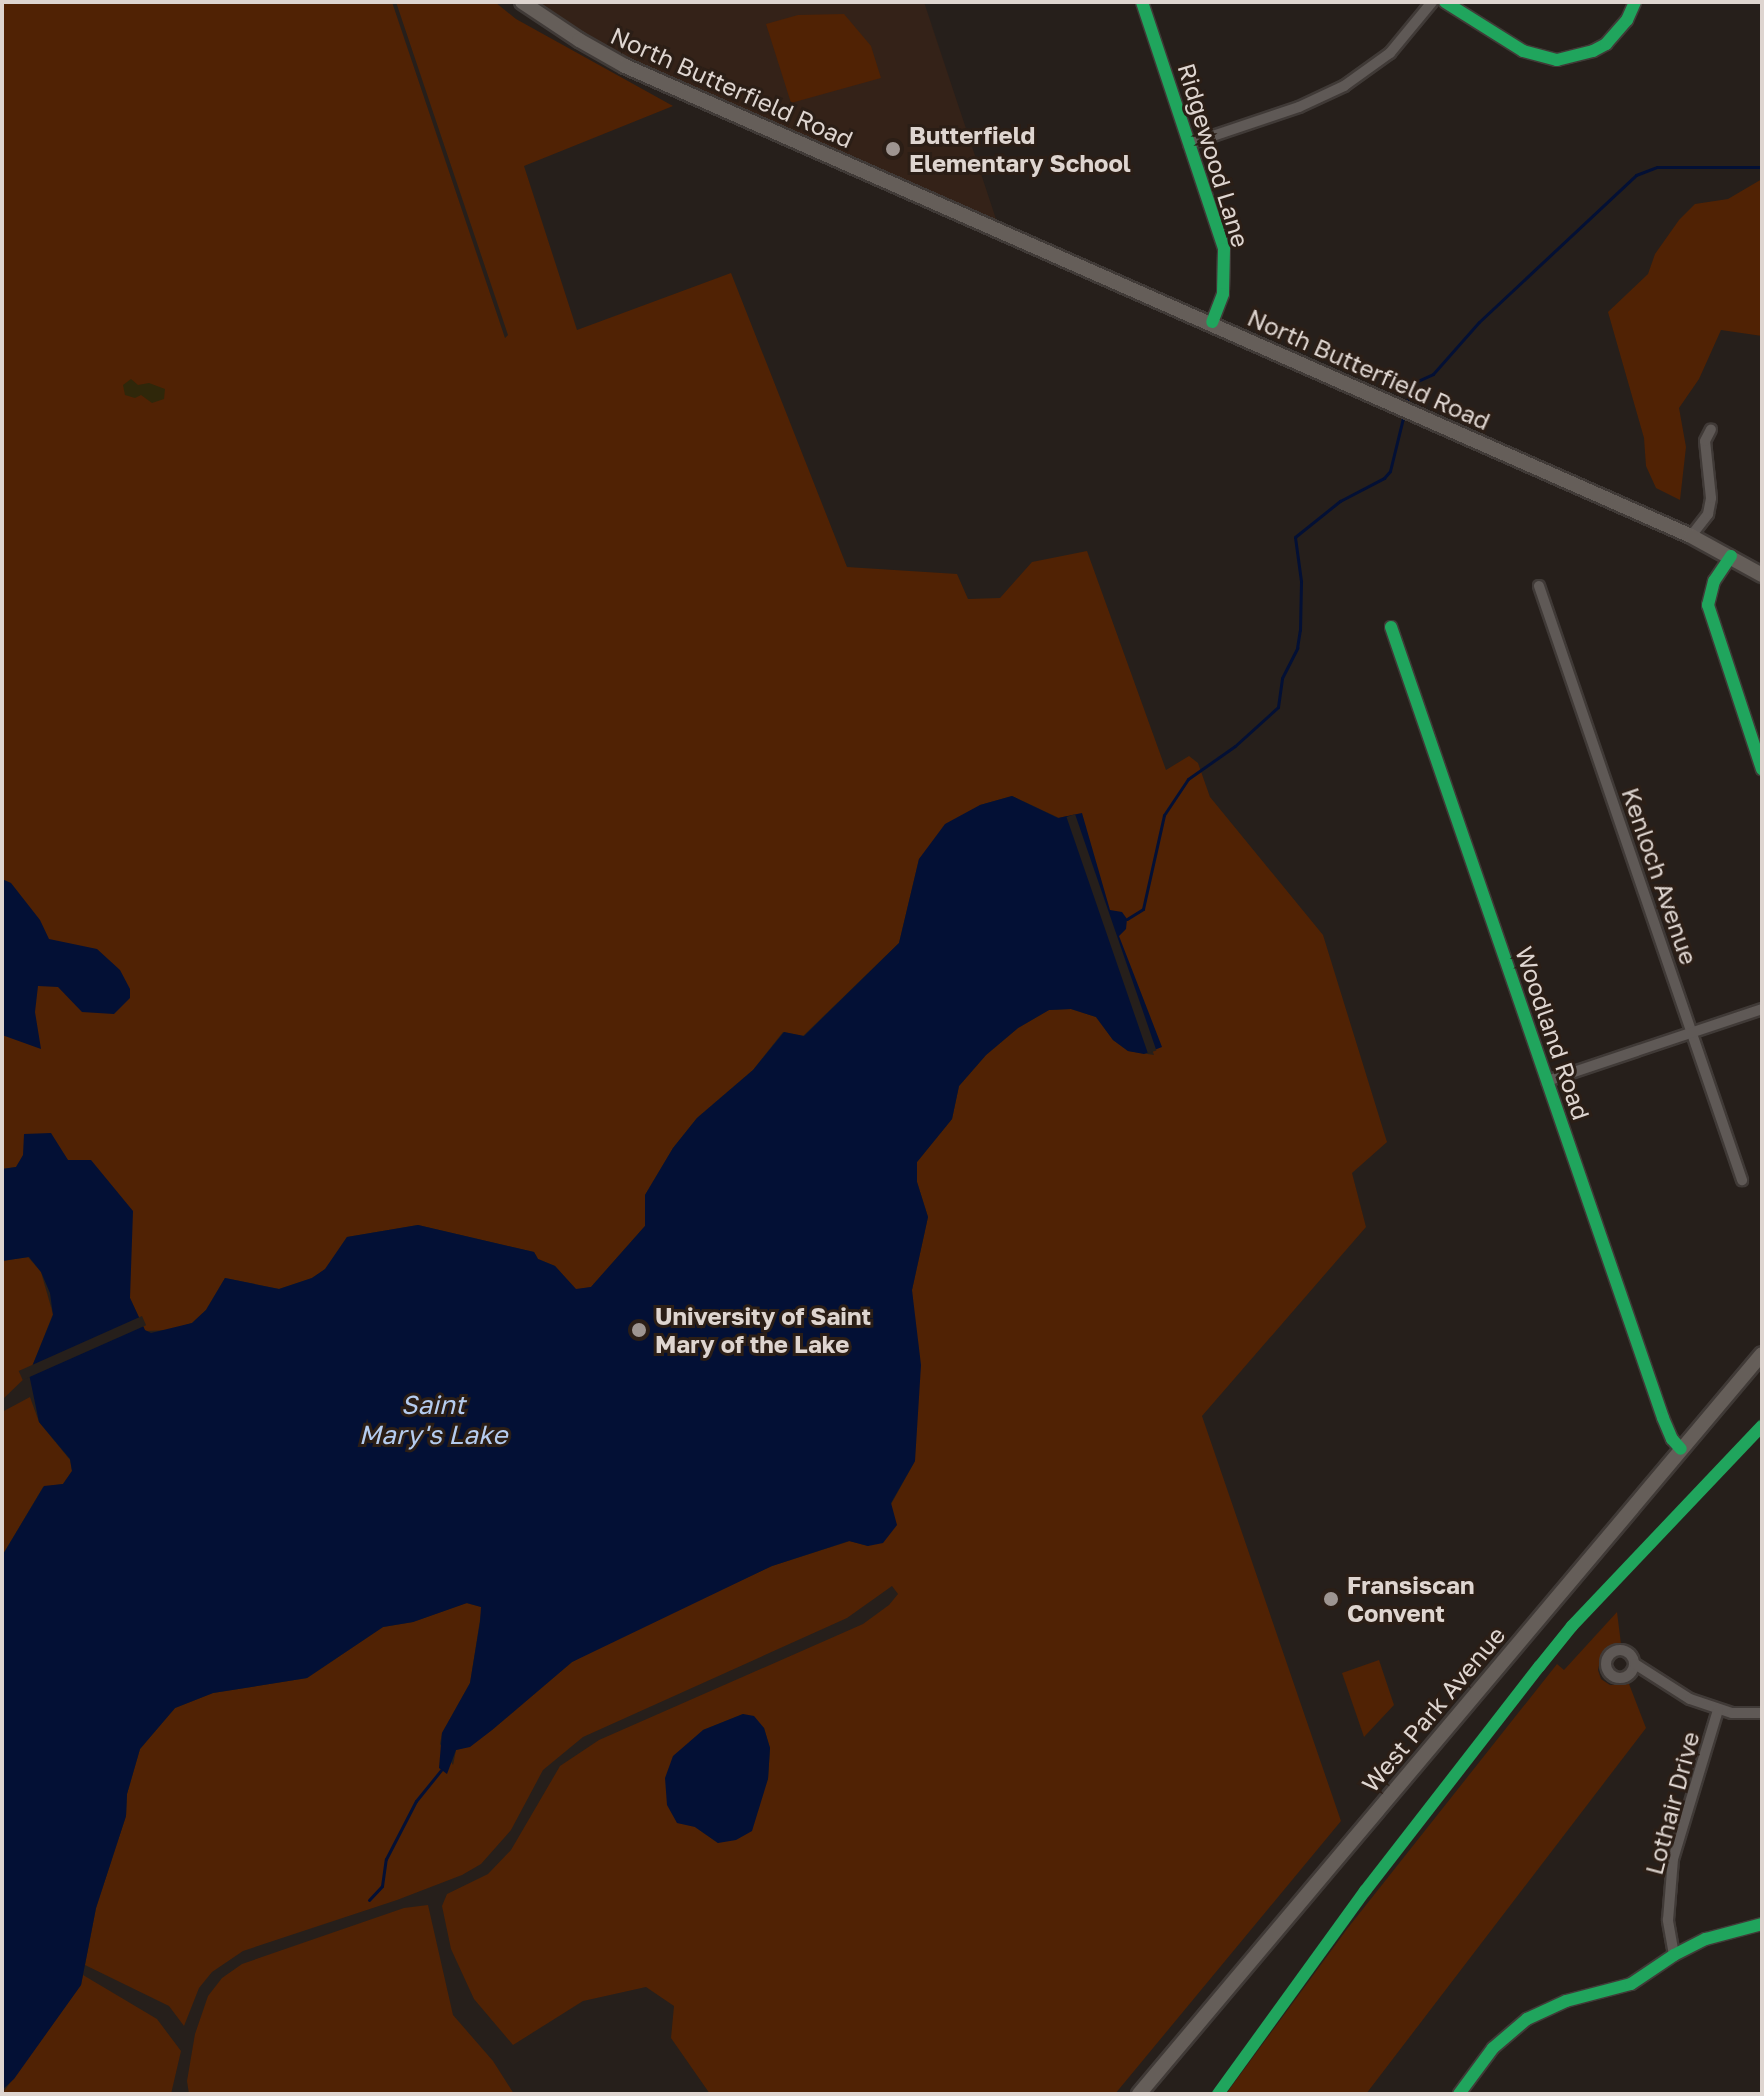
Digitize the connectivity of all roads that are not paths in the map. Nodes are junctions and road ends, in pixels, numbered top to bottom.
1 (522, 2) edge
2 (1142, 2) edge
3 (1432, 2) edge
4 (1445, 2) edge
5 (1635, 2) edge
6 (1189, 144) junction
7 (1212, 322) junction
8 (1711, 429) dead end
9 (1691, 536) junction
10 (1731, 556) junction
11 (1762, 575) edge
12 (1539, 586) dead end
13 (1391, 627) dead end
14 (1762, 769) edge
15 (1762, 1009) edge
16 (1693, 1031) junction
17 (1547, 1081) junction
18 (1742, 1180) dead end
19 (1762, 1354) edge
20 (1681, 1449) junction
21 (1635, 1664) dead end
22 (1718, 1710) junction
23 (1762, 1713) edge
24 (1762, 1924) edge
25 (1674, 1955) junction
26 (1139, 2094) edge
27 (1459, 2094) edge

1 - 7 main road, North Butterfield Road
2 - 6 street, Ridgewood Lane
3 - 6 street
4 - 5 street
6 - 7 street, Ridgewood Lane
7 - 9 main road, North Butterfield Road
8 - 9 street
9 - 10 main road, North Butterfield Road
10 - 11 main road, North Butterfield Road
10 - 14 street
12 - 16 street, Kenloch Avenue
13 - 17 street, Woodland Road
15 - 16 street
16 - 17 street
16 - 18 street, Kenloch Avenue
17 - 20 street, Woodland Road
19 - 20 main road, West Park Avenue
20 - 26 main road, West Park Avenue
21 - 22 street
22 - 23 street
22 - 25 street, Lothair Drive
24 - 25 street
25 - 27 street

